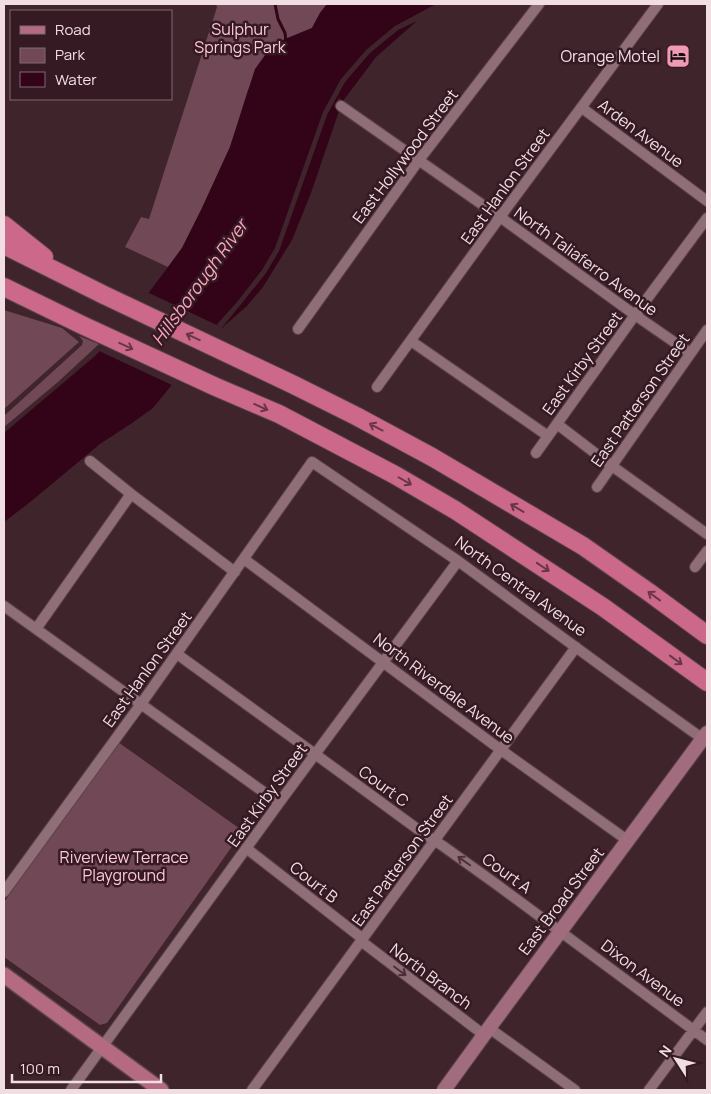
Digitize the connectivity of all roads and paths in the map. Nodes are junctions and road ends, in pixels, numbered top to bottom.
1 (539, 4) edge
2 (658, 4) edge
3 (341, 106) dead end
4 (582, 108) junction
5 (419, 160) junction
6 (707, 201) edge
7 (500, 217) junction
8 (707, 218) edge
9 (4, 225) edge
10 (4, 245) edge
11 (72, 279) junction
12 (4, 287) edge
13 (4, 296) edge
14 (42, 306) junction
15 (635, 315) junction
16 (298, 328) dead end
17 (707, 330) edge
18 (411, 341) junction
19 (690, 353) junction
20 (377, 387) dead end
21 (557, 424) junction
22 (548, 436) junction
23 (536, 453) dead end
24 (90, 461) dead end
25 (312, 462) joint
26 (612, 466) junction
27 (596, 488) dead end
28 (131, 494) junction
29 (707, 533) edge
30 (707, 551) edge
31 (244, 559) junction
32 (458, 561) junction
33 (695, 567) dead end
34 (236, 572) junction
35 (4, 606) edge
36 (36, 629) junction
37 (707, 635) edge
38 (576, 647) junction
39 (177, 654) junction
40 (383, 662) junction
41 (702, 679) edge
42 (142, 704) junction
43 (706, 738) edge
44 (502, 750) junction
45 (315, 754) junction
46 (279, 802) junction
47 (627, 840) junction
48 (434, 841) junction
49 (246, 848) junction
50 (4, 892) edge
51 (561, 930) junction
52 (362, 940) junction
53 (4, 975) edge
54 (707, 1012) edge
55 (694, 1030) junction
56 (486, 1031) junction
57 (707, 1040) edge
58 (102, 1047) junction
59 (71, 1090) edge
60 (161, 1090) edge
61 (252, 1090) edge
62 (444, 1090) edge
63 (576, 1090) edge
64 (650, 1090) edge

1 - 5 street, East Hollywood Street
2 - 4 street, East Hanlon Street
3 - 5 street, North Taliaferro Avenue
4 - 6 street, Arden Avenue
4 - 7 street, East Hanlon Street
5 - 7 street, North Taliaferro Avenue
5 - 16 street, East Hollywood Street
7 - 15 street, North Taliaferro Avenue
7 - 18 street, East Hanlon Street
8 - 15 street, East Kirby Street
9 - 11 highway
10 - 11 highway
37 -> 11 highway
12 - 14 highway
13 - 14 highway
14 -> 41 highway
15 - 19 street, North Taliaferro Avenue
15 - 21 street, East Kirby Street
17 - 19 street, East Patterson Street
18 - 20 street, East Hanlon Street
18 - 22 street
19 - 26 street, East Patterson Street
21 - 22 street, East Kirby Street
21 - 26 street
22 - 23 street, East Kirby Street
24 - 28 street
25 - 31 street, East Hanlon Street
25 - 32 street, North Central Avenue
26 - 27 street, East Patterson Street
26 - 29 street
28 - 34 street
28 - 36 street
30 - 33 street
31 - 34 street, East Hanlon Street
31 - 40 street, North Riverdale Avenue
32 - 38 street, North Central Avenue
32 - 40 street, East Kirby Street
34 - 39 street, East Hanlon Street
35 - 36 street
36 - 42 street
38 - 43 street, North Central Avenue
38 - 44 street, East Patterson Street
39 - 42 street, East Hanlon Street
39 - 45 street, Court C
40 - 44 street, North Riverdale Avenue
40 - 45 street, East Kirby Street
42 - 46 street
42 - 50 street, East Hanlon Street
43 - 47 street, East Broad Street
44 - 47 street, North Riverdale Avenue
44 - 48 street, East Patterson Street
45 - 46 street, East Kirby Street
45 - 48 street, Court C
46 - 49 street, East Kirby Street
47 - 51 street, East Broad Street
51 -> 48 street, Court A
48 - 52 street, East Patterson Street
49 - 52 street, Court B
49 - 58 street, East Kirby Street
51 - 55 street, Dixon Avenue
51 - 56 street, East Broad Street
52 -> 56 street, North Branch
52 - 61 street, East Patterson Street
53 - 58 main road
54 - 55 street
55 - 57 street, Dixon Avenue
55 - 64 street
56 - 62 street, East Broad Street
56 - 63 street, North Branch
58 - 59 street, East Kirby Street
58 - 60 main road

